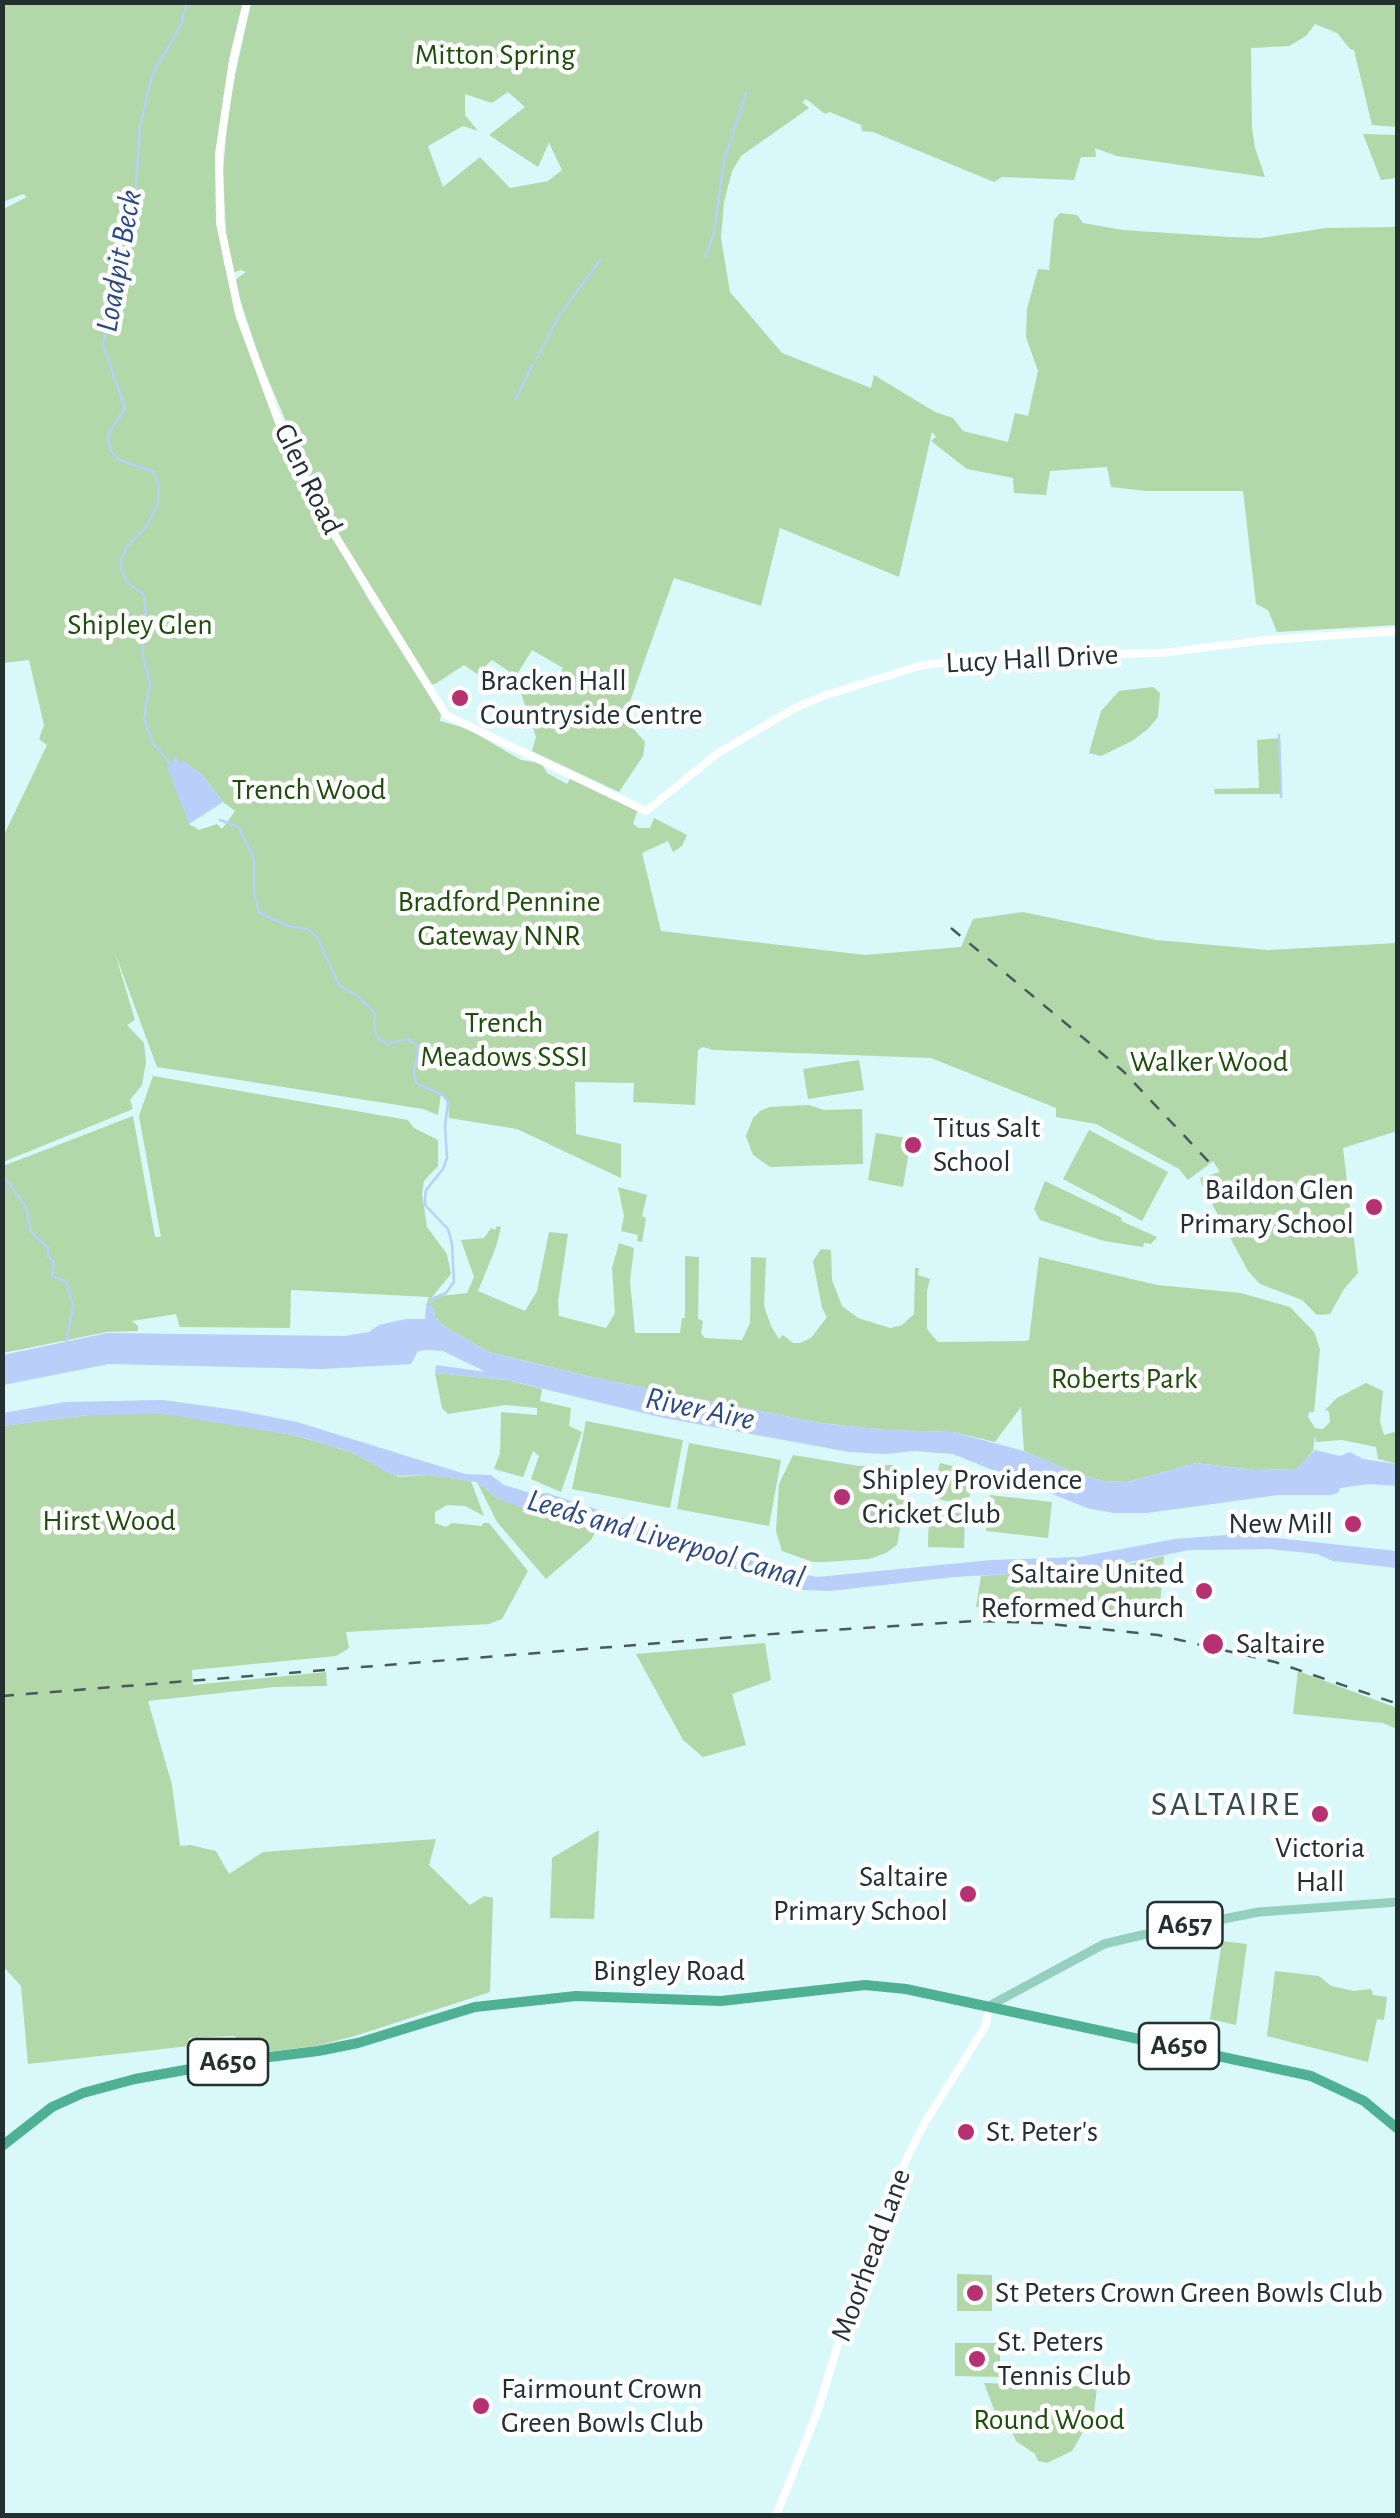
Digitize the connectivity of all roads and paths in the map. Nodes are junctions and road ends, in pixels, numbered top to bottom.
1 (247, 2) edge
2 (1398, 631) edge
3 (646, 810) joint
4 (1398, 1902) edge
5 (989, 2006) junction
6 (1397, 2128) edge
7 (2, 2146) edge
8 (776, 2516) edge

1 - 3 street, Glen Road
2 - 3 street, Lucy Hall Drive
4 - 5 main road, A657
5 - 6 highway, Bingley Road / A650
5 - 7 highway, Bingley Road / A650
5 - 8 street, Moorhead Lane

